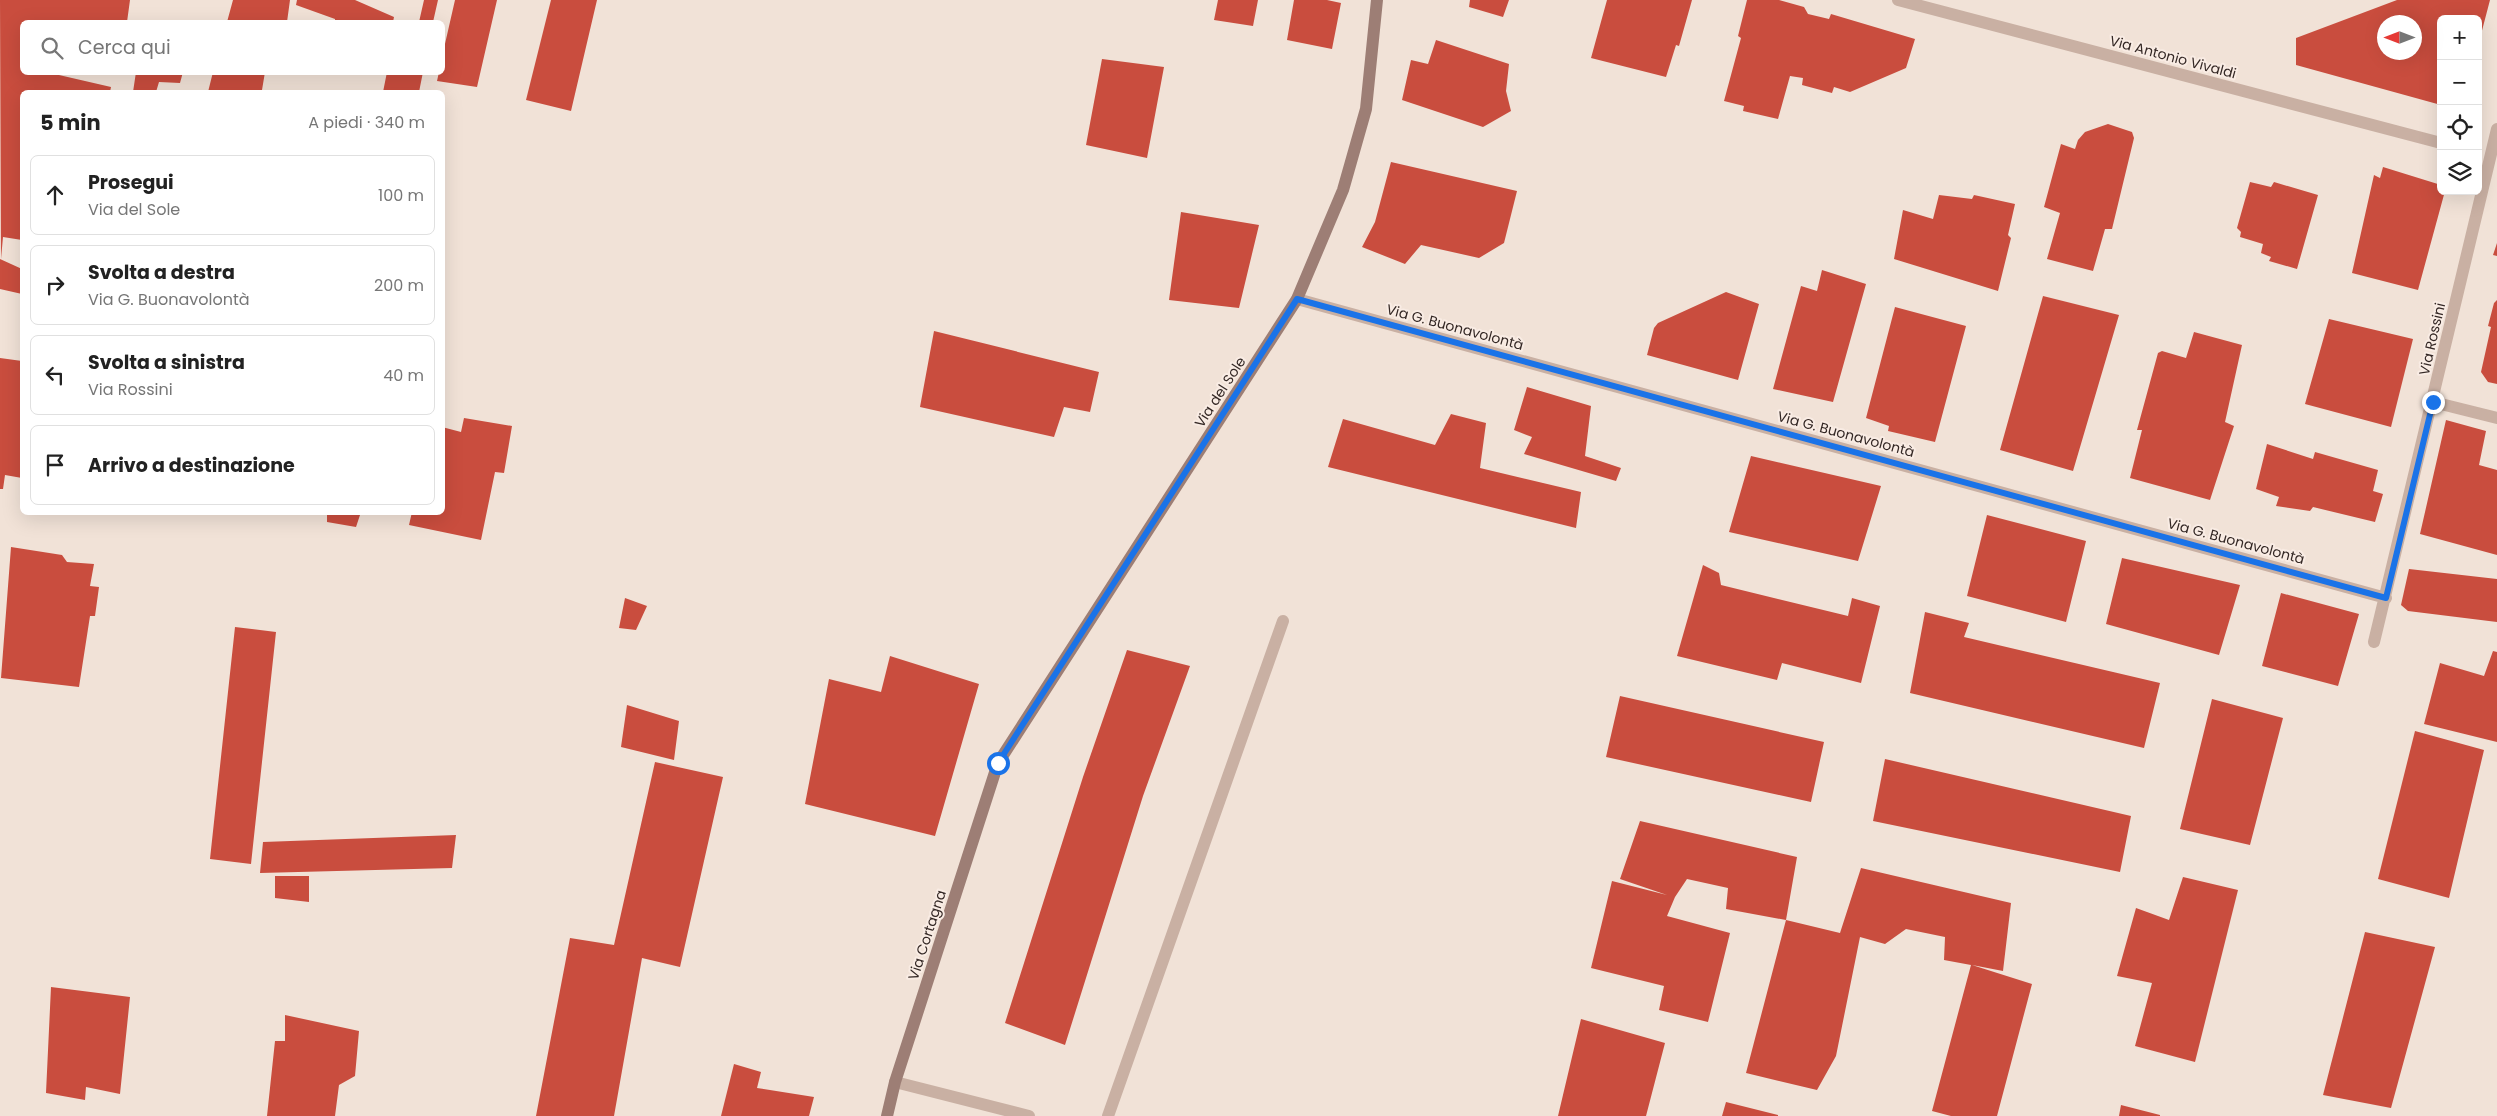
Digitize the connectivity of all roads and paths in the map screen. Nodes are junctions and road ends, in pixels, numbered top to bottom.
1 (1377, 0) edge
2 (1898, 0) edge
3 (2497, 130) edge
4 (2437, 142) edge
5 (2489, 156) edge
6 (1297, 299) junction
7 (2433, 402) junction
8 (2497, 418) edge
9 (2386, 598) junction
10 (1282, 621) dead end
11 (2374, 642) dead end
12 (998, 763) joint
13 (895, 1082) junction
14 (887, 1116) edge
15 (1029, 1116) edge
16 (1108, 1116) edge

1 - 6 street, Via del Sole
2 - 4 street, Via Antonio Vivaldi
3 - 5 street, Via Rossini
5 - 7 street, Via Rossini
6 - 9 street, Via G. Buonavolontà
6 - 12 street, Via del Sole
7 - 8 street
7 - 9 street, Via Rossini
9 - 11 street, Via Rossini
10 - 16 street
12 - 13 street, Via Cortagna
13 - 14 street, Via Cortagna
13 - 15 street

